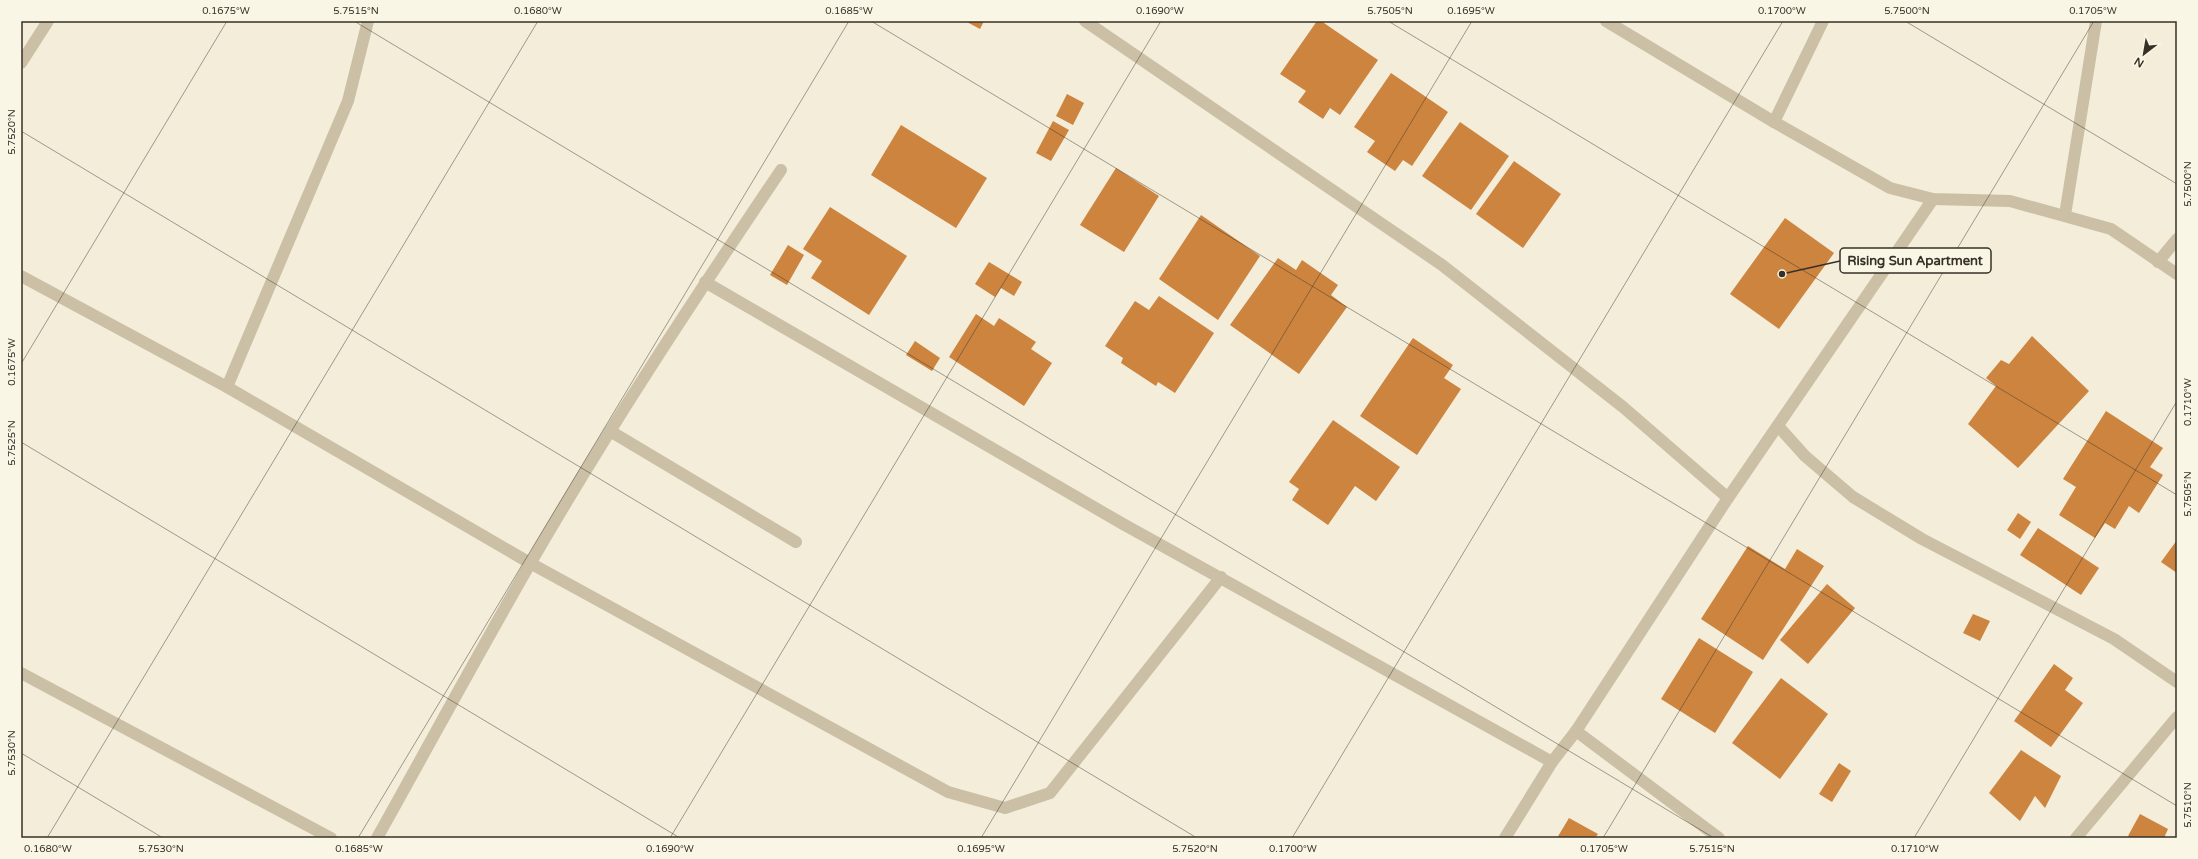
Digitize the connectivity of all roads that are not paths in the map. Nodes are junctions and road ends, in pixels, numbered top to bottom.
1 (48, 21) edge
2 (368, 21) edge
3 (1085, 21) edge
4 (1606, 21) edge
5 (1824, 21) edge
6 (2096, 21) edge
7 (21, 64) edge
8 (1774, 122) junction
9 (781, 170) dead end
10 (1933, 199) junction
11 (2065, 215) junction
12 (2177, 239) edge
13 (2158, 262) junction
14 (2177, 274) edge
15 (21, 276) edge
16 (705, 282) junction
17 (227, 387) junction
18 (1778, 426) junction
19 (610, 431) junction
20 (1728, 498) junction
21 (796, 542) dead end
22 (530, 564) junction
23 (1221, 577) junction
24 (21, 673) edge
25 (2177, 682) edge
26 (2177, 717) edge
27 (1576, 731) junction
28 (1552, 762) junction
29 (331, 838) edge
30 (377, 838) edge
31 (1505, 838) edge
32 (1719, 838) edge
33 (2076, 838) edge

1 - 7 street
2 - 17 street
3 - 20 street
4 - 8 street
5 - 8 street
6 - 11 street
8 - 10 street
9 - 16 street
10 - 11 street
10 - 18 street
11 - 13 street
12 - 13 street
13 - 14 street
15 - 17 street
16 - 19 street
16 - 23 street
17 - 22 street
18 - 20 street
18 - 25 street
19 - 21 street
19 - 22 street
20 - 27 street
22 - 23 street
22 - 30 street
23 - 28 street
24 - 29 street
26 - 33 street
27 - 28 street
27 - 32 street
28 - 31 street

